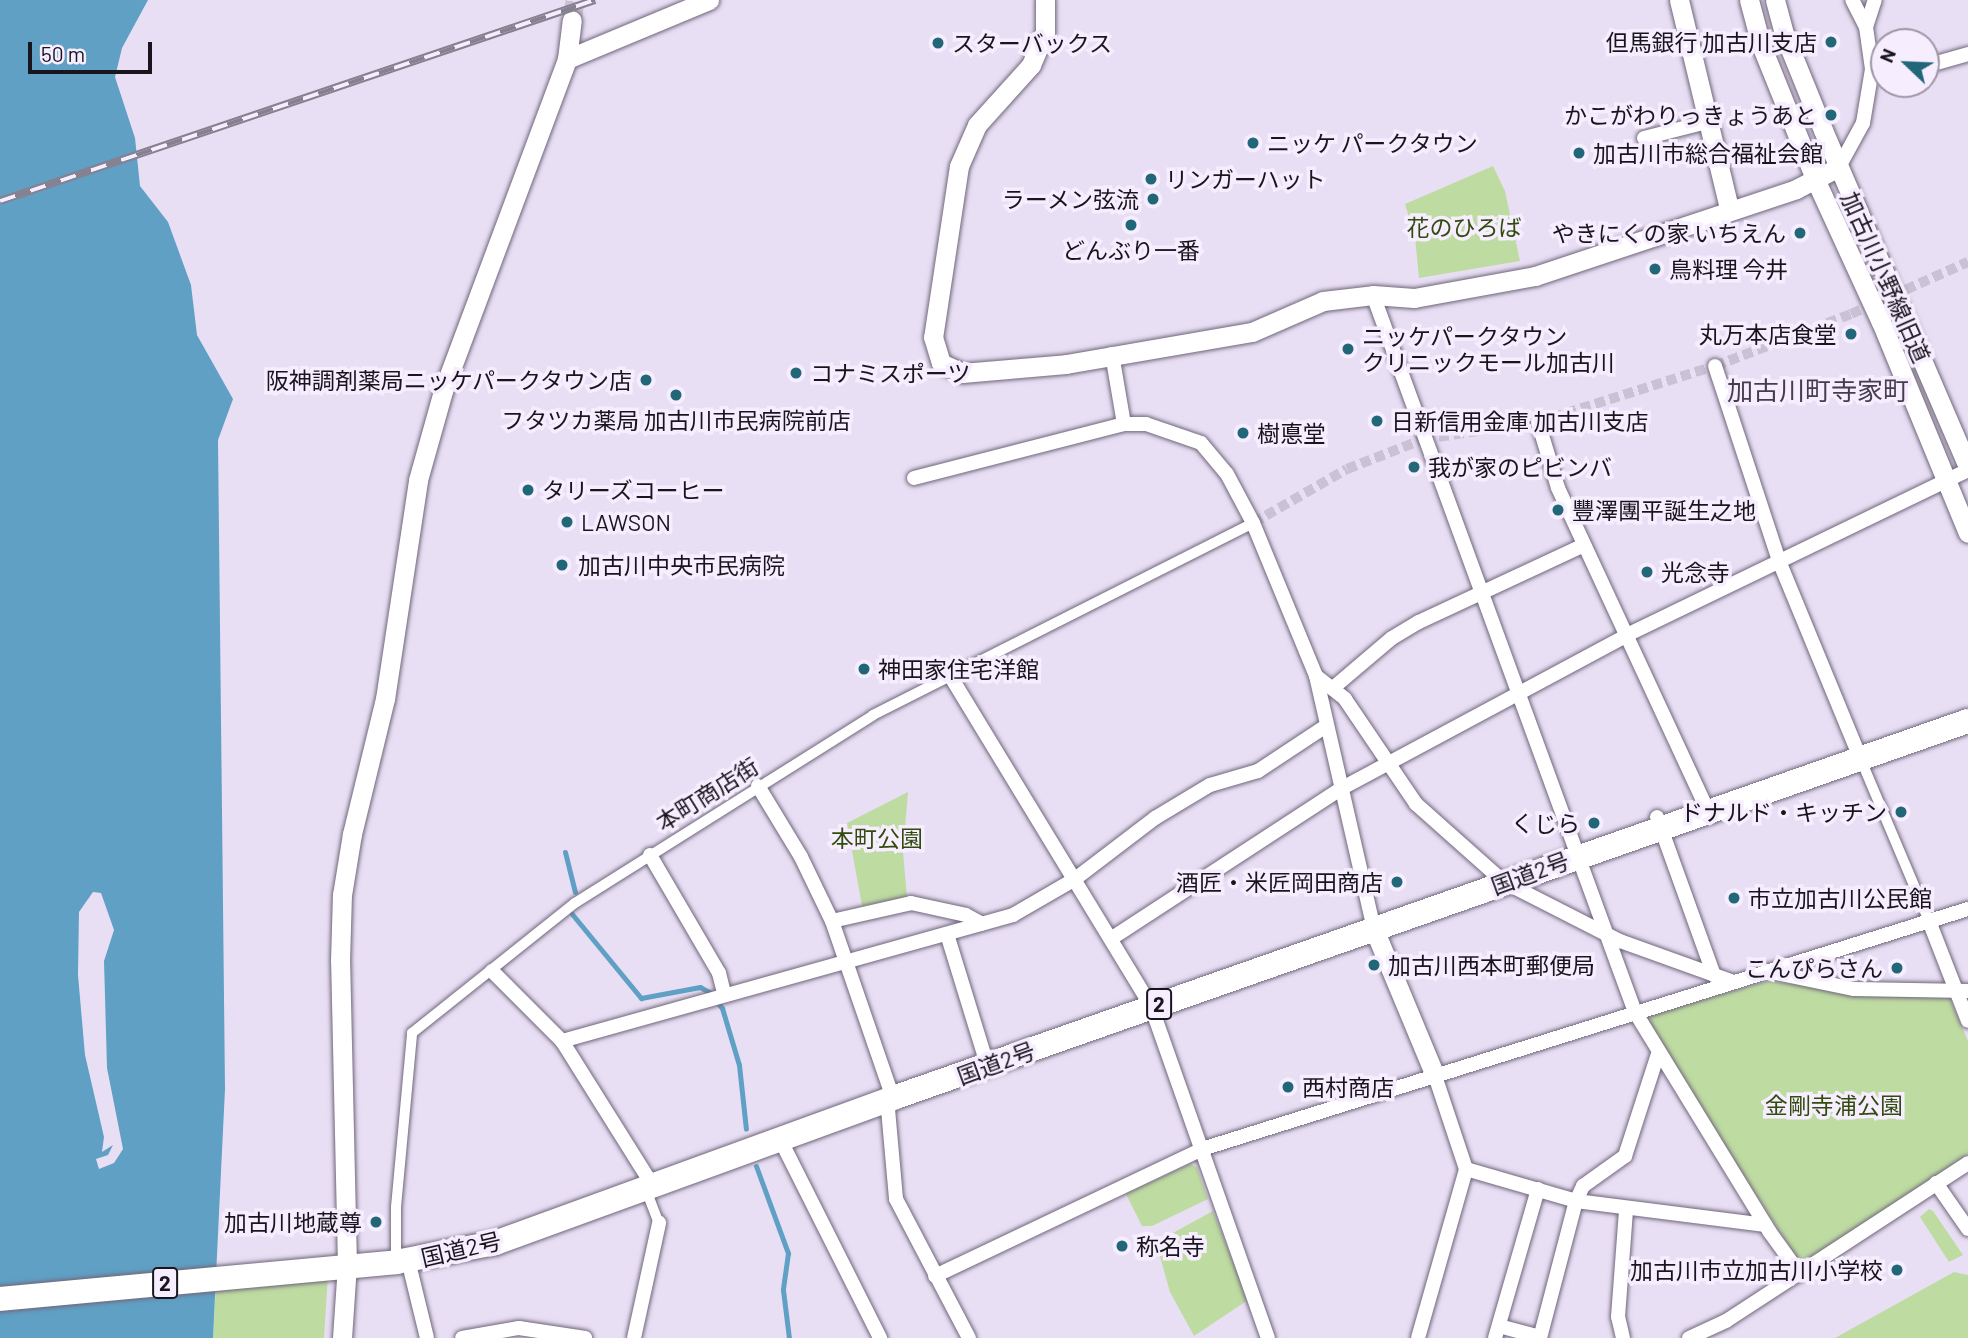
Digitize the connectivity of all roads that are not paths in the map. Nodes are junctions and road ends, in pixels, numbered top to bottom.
1 (709, 0) edge
2 (1045, 0) edge
3 (1679, 0) edge
4 (1749, 0) edge
5 (1776, 0) edge
6 (1852, 0) edge
7 (1875, 0) edge
8 (572, 20) tunnel mouth
9 (1866, 27) junction
10 (1870, 41) edge
11 (1968, 54) edge
12 (566, 59) junction
13 (1940, 62) edge
14 (1870, 98) edge
15 (1707, 122) junction
16 (1644, 138) dead end
17 (1839, 167) junction
18 (1816, 181) junction
19 (1729, 209) junction
20 (1373, 295) junction
21 (1112, 354) junction
22 (1714, 366) dead end
23 (1538, 422) dead end
24 (1124, 424) junction
25 (1968, 468) edge
26 (914, 478) dead end
27 (1946, 480) junction
28 (1253, 523) junction
29 (1968, 533) edge
30 (1584, 545) junction
31 (1779, 561) junction
32 (1480, 593) junction
33 (1629, 634) junction
34 (1316, 676) junction
35 (951, 677) junction
36 (1333, 688) junction
37 (1517, 696) junction
38 (1968, 721) edge
39 (1326, 726) junction
40 (1861, 760) junction
41 (1386, 765) junction
42 (758, 786) junction
43 (1344, 787) junction
44 (1708, 811) junction
45 (1659, 822) junction
46 (650, 855) junction
47 (1578, 856) junction
48 (1075, 879) junction
49 (1504, 882) junction
50 (1968, 909) edge
51 (832, 921) junction
52 (1929, 921) junction
53 (982, 924) junction
54 (1374, 929) junction
55 (947, 934) junction
56 (1608, 935) junction
57 (1112, 938) junction
58 (848, 964) junction
59 (492, 971) junction
60 (1766, 971) junction
61 (1714, 975) junction
62 (1734, 982) junction
63 (1962, 992) edge
64 (724, 993) junction
65 (1151, 1006) junction
66 (1635, 1012) junction
67 (1968, 1021) edge
68 (562, 1041) junction
69 (1659, 1051) junction
70 (988, 1067) junction
71 (1434, 1073) junction
72 (893, 1098) junction
73 (780, 1139) junction
74 (1202, 1149) junction
75 (1968, 1163) edge
76 (1466, 1169) junction
77 (1936, 1183) junction
78 (1538, 1189) junction
79 (650, 1190) junction
80 (1576, 1201) junction
81 (1626, 1210) junction
82 (659, 1223) joint
83 (1765, 1225) junction
84 (1968, 1229) edge
85 (402, 1261) junction
86 (338, 1266) junction
87 (1800, 1274) junction
88 (935, 1276) junction
89 (0, 1299) edge
90 (1497, 1332) edge
91 (342, 1338) edge
92 (427, 1338) edge
93 (462, 1338) edge
94 (585, 1338) edge
95 (634, 1338) edge
96 (880, 1338) edge
97 (969, 1338) edge
98 (1268, 1338) edge
99 (1418, 1338) edge
100 (1540, 1338) edge
101 (1623, 1338) edge
102 (1689, 1338) edge

1 - 12 street
2 - 21 street
3 - 15 street
4 - 18 street, 加古川小野線旧道
5 - 17 street, 加古川小野線旧道
6 - 9 street
7 - 9 street
8 - 12 street
9 - 10 street
11 - 13 street
12 - 86 street
14 - 17 street
15 - 16 street
15 - 19 street
17 - 18 street
17 - 25 street, 加古川小野線旧道
18 - 19 street
18 - 27 street, 加古川小野線旧道
19 - 20 street
20 - 21 street
20 - 32 street
21 - 24 street
22 - 31 street
23 - 30 street
24 - 26 street
24 - 28 street
25 - 27 street
27 - 29 street, 加古川小野線旧道
27 - 31 street
28 - 34 street
28 - 35 street, 本町商店街
30 - 32 street
30 - 33 street
31 - 33 street
31 - 40 street
32 - 36 street
32 - 37 street
33 - 37 street
33 - 44 street
34 - 36 street
34 - 39 street
35 - 42 street, 本町商店街
35 - 48 street
36 - 41 street
37 - 41 street
37 - 47 street
38 - 40 highway, 国道2号 / 2
39 - 43 street
39 - 48 street
40 - 44 highway, 国道2号 / 2
40 - 52 street
41 - 43 street
41 - 49 street
42 - 46 street, 本町商店街
42 - 51 street
43 - 54 street
43 - 57 street
44 - 45 highway, 国道2号 / 2
45 - 47 highway, 国道2号 / 2
45 - 61 street
46 - 59 street, 本町商店街
46 - 64 street
47 - 49 highway, 国道2号 / 2
47 - 56 street
48 - 53 street
48 - 57 street
49 - 54 highway, 国道2号 / 2
49 - 56 street
50 - 52 street
51 - 53 street
51 - 58 street
52 - 60 street
52 - 63 street
53 - 55 street
54 - 65 highway, 国道2号 / 2
54 - 71 street
55 - 58 street
55 - 70 street
56 - 61 street
56 - 66 street
57 - 65 street
58 - 64 street
58 - 72 street
59 - 68 street
59 - 85 street, 本町商店街
60 - 62 street
60 - 63 street
61 - 62 street
62 - 66 street
63 - 67 street
64 - 68 street
65 - 70 highway, 国道2号 / 2
65 - 74 street
66 - 69 street
66 - 71 street
68 - 79 street
69 - 80 street
69 - 83 street
70 - 72 highway, 国道2号 / 2
71 - 74 street
71 - 76 street
72 - 73 highway, 国道2号 / 2
72 - 88 street
73 - 79 highway, 国道2号 / 2
73 - 96 street
74 - 88 street
74 - 98 street
75 - 77 street
76 - 78 street
76 - 99 street
77 - 84 street
77 - 87 street
78 - 80 street
78 - 90 street
79 - 82 street
79 - 85 highway, 国道2号 / 2
80 - 81 street
80 - 100 street
81 - 83 street
81 - 101 street
82 - 95 street
83 - 87 street
85 - 86 highway, 国道2号 / 2
85 - 92 street
86 - 89 highway, 国道2号 / 2
86 - 91 street
87 - 102 street
88 - 97 street
90 - 100 street
93 - 94 street

